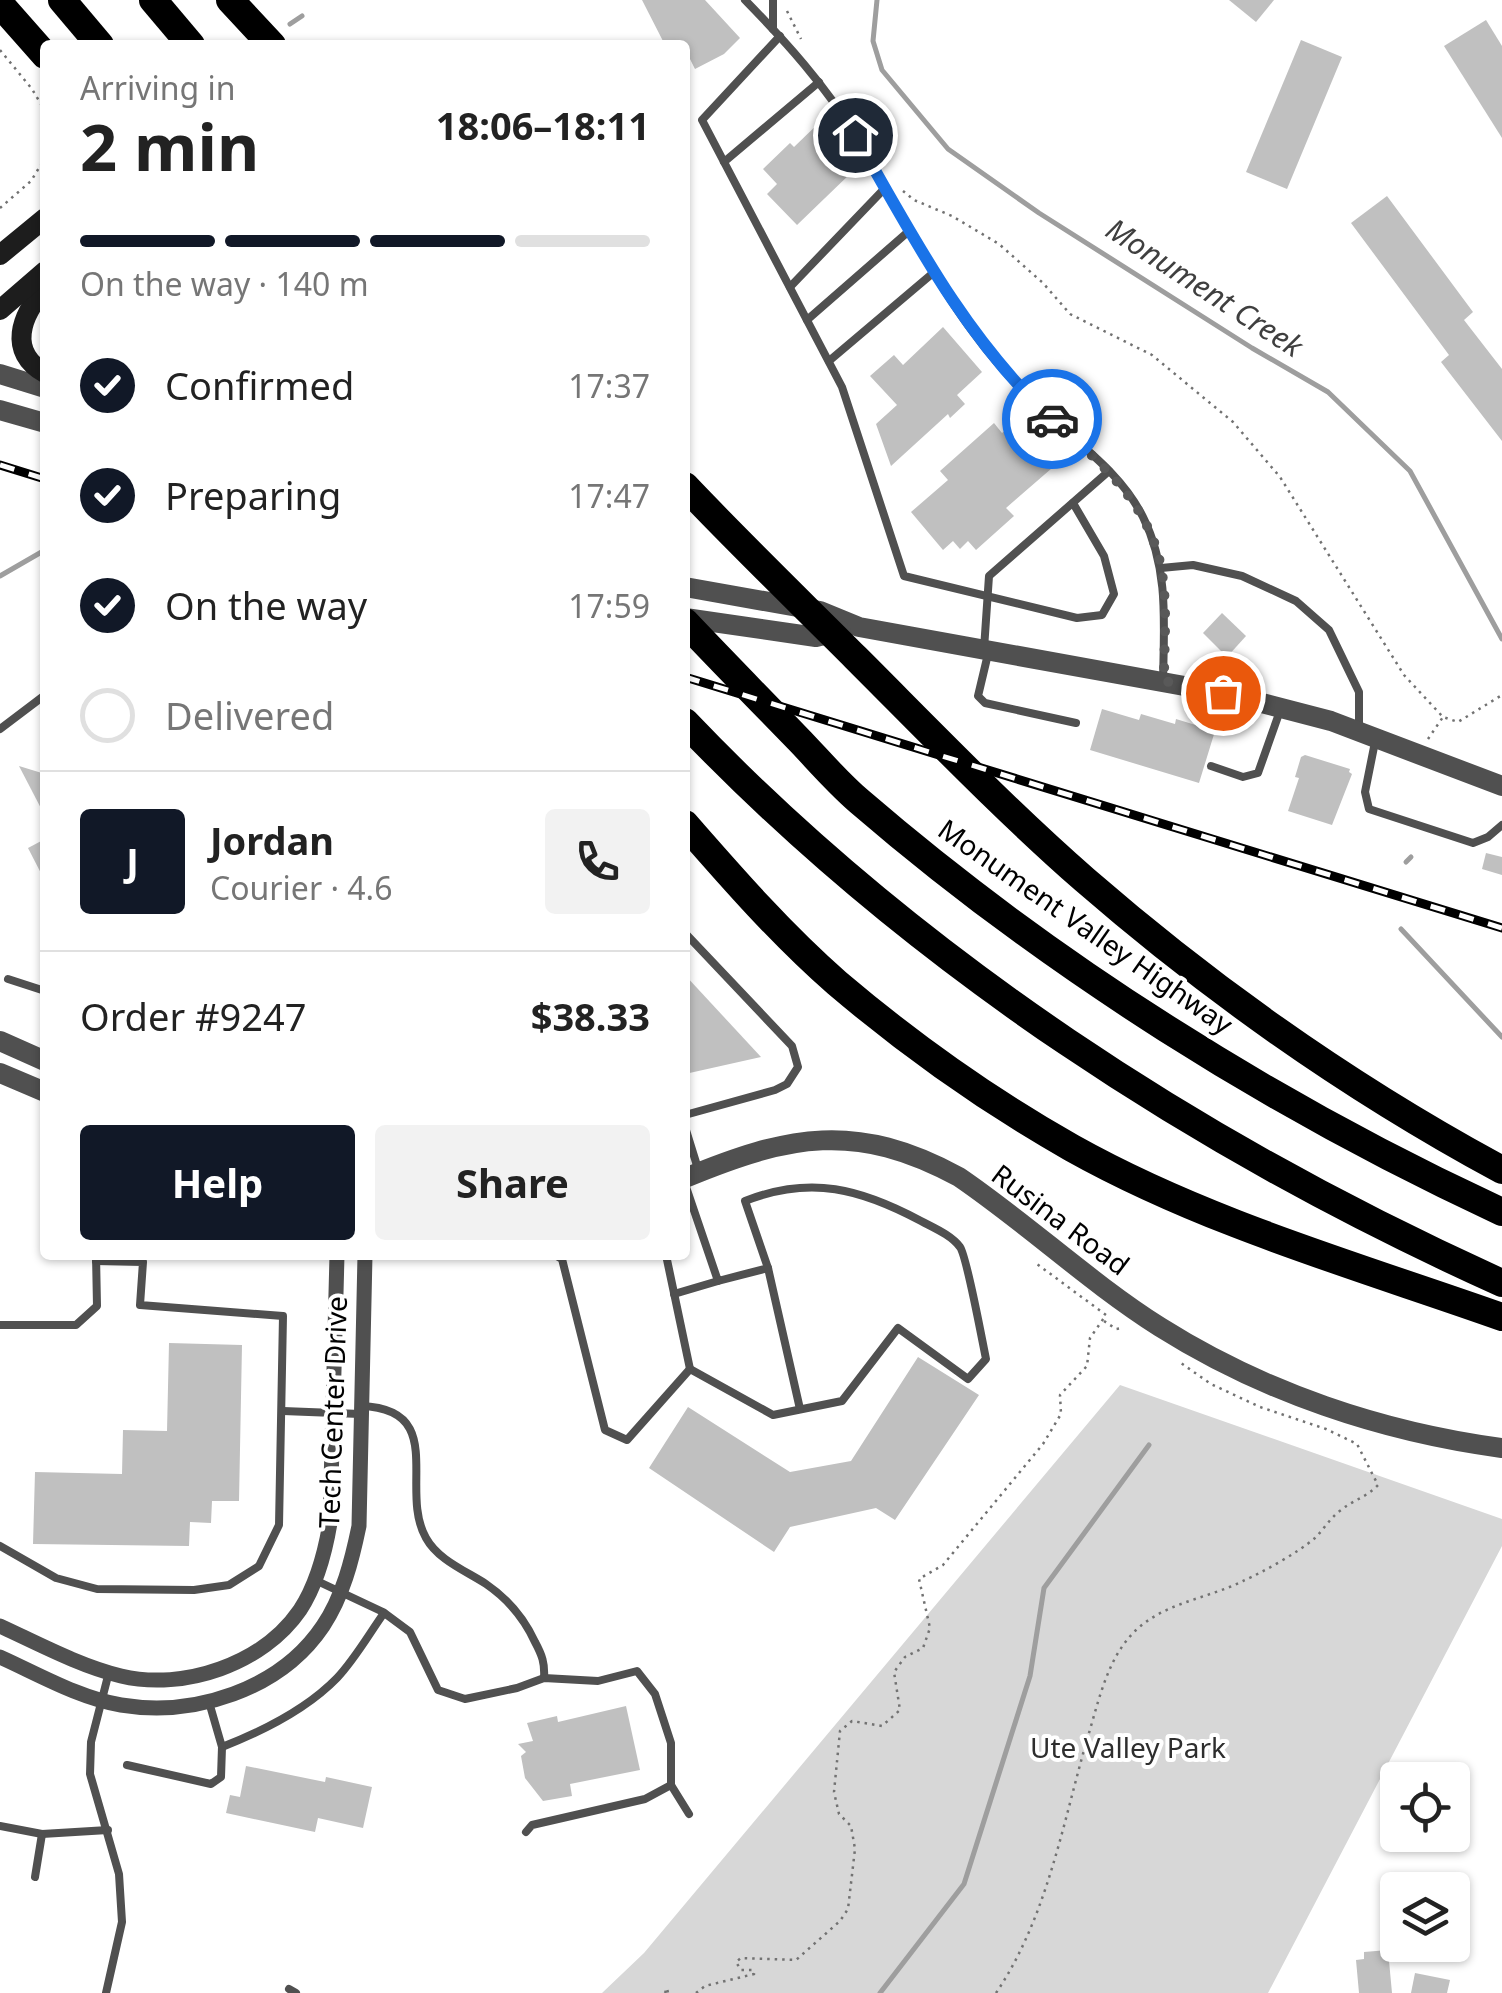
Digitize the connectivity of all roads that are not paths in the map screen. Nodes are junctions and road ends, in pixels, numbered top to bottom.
1 (62, 0) edge
2 (153, 0) edge
3 (230, 0) edge
4 (745, 0) edge
5 (773, 0) edge
6 (0, 4) edge
7 (776, 32) junction
8 (96, 40) edge
9 (187, 40) edge
10 (267, 40) edge
11 (40, 50) edge
12 (819, 82) junction
13 (724, 162) junction
14 (885, 188) junction
15 (40, 222) edge
16 (909, 231) junction
17 (0, 255) edge
18 (933, 273) junction
19 (40, 275) edge
20 (790, 287) junction
21 (40, 295) edge
22 (0, 310) edge
23 (807, 320) junction
24 (829, 361) junction
25 (40, 369) edge
26 (0, 374) edge
27 (40, 386) edge
28 (0, 410) edge
29 (40, 422) edge
30 (1109, 471) junction
31 (690, 491) edge
32 (1073, 502) junction
33 (1161, 568) junction
34 (690, 588) edge
35 (988, 595) junction
36 (690, 621) edge
37 (690, 625) edge
38 (860, 627) junction
39 (987, 650) junction
40 (1164, 681) junction
41 (40, 700) edge
42 (1282, 708) junction
43 (1076, 723) dead end
44 (690, 727) edge
45 (0, 729) edge
46 (1368, 734) junction
47 (1210, 766) dead end
48 (1502, 786) edge
49 (1502, 824) edge
50 (690, 830) edge
51 (690, 939) edge
52 (8, 979) dead end
53 (40, 989) edge
54 (0, 1042) edge
55 (40, 1059) edge
56 (0, 1073) edge
57 (40, 1090) edge
58 (690, 1114) edge
59 (1502, 1170) edge
60 (690, 1178) edge
61 (1502, 1212) edge
62 (96, 1260) edge
63 (120, 1260) edge
64 (338, 1260) edge
65 (365, 1260) edge
66 (562, 1260) edge
67 (667, 1260) edge
68 (768, 1268) junction
69 (718, 1280) junction
70 (1502, 1283) edge
71 (674, 1294) junction
72 (1502, 1317) edge
73 (0, 1325) edge
74 (690, 1370) junction
75 (361, 1410) junction
76 (800, 1410) junction
77 (283, 1412) junction
78 (334, 1413) junction
79 (1502, 1448) edge
80 (0, 1546) edge
81 (315, 1580) junction
82 (341, 1591) junction
83 (384, 1613) junction
84 (0, 1626) edge
85 (0, 1657) edge
86 (109, 1672) junction
87 (544, 1678) junction
88 (101, 1699) junction
89 (209, 1702) junction
90 (222, 1747) junction
91 (127, 1765) dead end
92 (672, 1784) junction
93 (690, 1814) dead end
94 (0, 1826) edge
95 (108, 1830) junction
96 (526, 1832) dead end
97 (42, 1834) junction
98 (35, 1877) dead end
99 (106, 1993) edge

1 - 8 highway
2 - 9 highway
3 - 10 highway
4 - 7 lane
5 - 7 lane
6 - 11 highway
7 - 12 lane
7 - 13 lane
12 - 13 lane
12 - 14 lane
13 - 20 lane
14 - 16 lane
14 - 20 lane
15 - 17 main road
16 - 18 lane
16 - 23 lane
18 - 24 lane
18 - 30 lane
19 - 22 main road
20 - 23 lane
21 - 25 main road
23 - 24 lane
24 - 35 lane
26 - 27 street
28 - 29 street
30 - 32 lane
30 - 33 lane
31 - 59 highway
32 - 35 lane
32 - 35 lane
33 - 40 lane
33 - 46 lane
34 - 38 street
35 - 39 lane
36 - 38 street
37 - 61 highway, Monument Valley Highway
38 - 39 street
39 - 40 street
39 - 43 lane
40 - 42 street
41 - 45 lane
42 - 46 street
42 - 47 lane
44 - 70 highway
46 - 48 street
46 - 49 lane
50 - 72 highway
51 - 58 lane
52 - 53 lane
54 - 55 street
56 - 57 street
60 - 69 lane
60 - 79 street, Rusina Road
62 - 73 lane
63 - 77 lane
64 - 78 street, Tech Center Drive
65 - 75 street, Tech Center Drive
66 - 74 lane
67 - 71 lane
68 - 69 lane
68 - 76 lane
68 - 76 lane
69 - 71 lane
71 - 74 lane
74 - 76 lane
75 - 78 lane
75 - 82 street, Tech Center Drive
75 - 87 lane
77 - 78 lane
77 - 80 lane
78 - 81 street, Tech Center Drive
81 - 82 lane
81 - 86 street, Tech Center Drive
82 - 83 lane
82 - 89 street, Tech Center Drive
83 - 87 lane
83 - 90 lane
84 - 86 street, Tech Center Drive
85 - 88 street, Tech Center Drive
86 - 88 lane
87 - 92 lane
88 - 89 street, Tech Center Drive
88 - 95 lane
89 - 90 lane
90 - 91 lane
92 - 93 lane
92 - 96 lane
94 - 97 lane
95 - 97 lane
95 - 99 lane
97 - 98 lane

